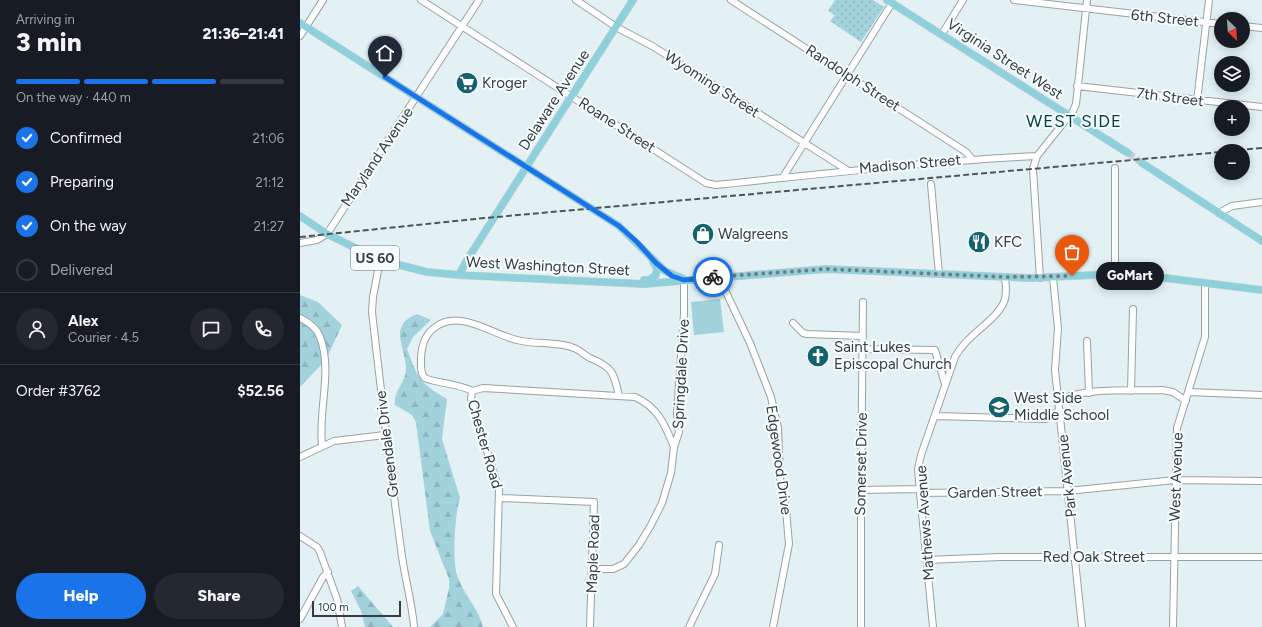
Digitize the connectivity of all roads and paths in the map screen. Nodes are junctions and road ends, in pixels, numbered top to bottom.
1 (323, 0) edge
2 (421, 0) edge
3 (479, 0) edge
4 (576, 0) edge
5 (633, 0) edge
6 (731, 0) edge
7 (963, 0) edge
8 (1014, 0) edge
9 (1086, 0) edge
10 (1209, 0) edge
11 (889, 2) edge
12 (1085, 9) junction
13 (1206, 22) junction
14 (1214, 23) edge
15 (303, 25) edge
16 (462, 26) junction
17 (616, 27) junction
18 (1250, 27) edge
19 (1262, 28) edge
20 (942, 34) junction
21 (300, 36) edge
22 (848, 74) junction
23 (1077, 86) junction
24 (572, 96) junction
25 (417, 97) junction
26 (1198, 101) junction
27 (1262, 107) edge
28 (1068, 116) junction
29 (803, 143) junction
30 (1128, 153) tunnel mouth
31 (1037, 156) junction
32 (972, 159) junction
33 (1142, 163) tunnel mouth
34 (526, 168) junction
35 (1115, 168) dead end
36 (847, 170) junction
37 (783, 177) junction
38 (931, 184) dead end
39 (1262, 202) edge
40 (1220, 213) junction
41 (300, 216) edge
42 (327, 234) junction
43 (1262, 241) edge
44 (300, 243) edge
45 (651, 258) junction
46 (380, 260) junction
47 (939, 274) junction
48 (1115, 274) junction
49 (459, 275) junction
50 (724, 276) junction
51 (1005, 277) junction
52 (1040, 278) junction
53 (1053, 278) junction
54 (684, 280) junction
55 (620, 282) junction
56 (1205, 283) junction
57 (1262, 290) edge
58 (863, 302) dead end
59 (1133, 309) dead end
60 (300, 318) edge
61 (793, 323) dead end
62 (863, 336) junction
63 (1087, 341) dead end
64 (863, 350) junction
65 (945, 384) junction
66 (472, 391) junction
67 (1131, 391) junction
68 (1189, 392) junction
69 (1089, 393) junction
70 (1262, 395) edge
71 (619, 396) junction
72 (1059, 400) junction
73 (1186, 401) junction
74 (1060, 410) junction
75 (935, 416) junction
76 (385, 435) junction
77 (322, 445) junction
78 (674, 446) junction
79 (300, 457) edge
80 (1175, 480) junction
81 (1262, 481) edge
82 (860, 490) junction
83 (919, 491) junction
84 (1068, 492) junction
85 (500, 498) junction
86 (300, 536) edge
87 (719, 545) dead end
88 (1075, 557) junction
89 (1174, 557) junction
90 (1262, 557) edge
91 (927, 560) junction
92 (592, 569) junction
93 (328, 572) junction
94 (300, 619) edge
95 (342, 627) edge
96 (414, 627) edge
97 (513, 627) edge
98 (590, 627) edge
99 (689, 627) edge
100 (773, 627) edge
101 (861, 627) edge
102 (933, 627) edge
103 (1082, 627) edge
104 (1173, 627) edge

1 - 15 street
2 - 16 street, Roane Street
3 - 16 street, Maryland Avenue
4 - 17 street, Wyoming Street
5 - 17 main road, Delaware Avenue
6 - 22 street, Randolph Street
7 - 20 street
8 - 12 street, 6th Street
9 - 12 street
10 - 13 street
11 - 20 main road, Virginia Street West
11 - 22 street
12 - 13 street, 6th Street
12 - 23 street
13 - 14 street, 6th Street
13 - 26 street
15 - 21 street
15 - 25 main road
16 - 24 street, Roane Street
16 - 25 street, Maryland Avenue
17 - 24 main road, Delaware Avenue
17 - 29 street, Wyoming Street
18 - 19 street
20 - 28 main road, Virginia Street West
22 - 29 street
22 - 32 street, Randolph Street
23 - 26 street, 7th Street
23 - 28 street
24 - 34 main road, Delaware Avenue
24 - 37 street, Roane Street
25 - 34 main road
25 - 42 street, Maryland Avenue
26 - 27 street, 7th Street
28 - 30 main road, Virginia Street West
28 - 31 street
29 - 36 street, Wyoming Street
29 - 37 street
31 - 32 street, Madison Street
31 - 52 street
32 - 36 street, Madison Street
33 - 40 main road
34 - 45 main road
34 - 49 main road, Delaware Avenue
35 - 48 street
36 - 37 street, Madison Street
38 - 47 street
39 - 40 street
40 - 43 main road
41 - 42 main road, West Washington Street / US 60
42 - 44 street
42 - 46 main road, West Washington Street / US 60
45 - 54 main road
45 - 55 main road
46 - 49 main road, West Washington Street / US 60
46 - 76 street, Greendale Drive
47 - 50 main road, West Washington Street / US 60
47 - 51 main road, West Washington Street / US 60
48 - 53 main road, West Washington Street / US 60
48 - 56 main road, West Washington Street / US 60
49 - 55 main road, West Washington Street / US 60
50 - 54 main road, West Washington Street / US 60
50 - 100 street, Edgewood Drive
51 - 52 main road, West Washington Street / US 60
51 - 65 street, Mathews Avenue
52 - 53 main road, West Washington Street / US 60
53 - 72 street, Park Avenue
54 - 55 main road, West Washington Street / US 60
54 - 78 street, Springdale Drive
56 - 57 main road, West Washington Street / US 60
56 - 68 street, West Avenue
58 - 62 street, Somerset Drive
59 - 67 street
60 - 77 street
61 - 62 street
62 - 64 street, Somerset Drive
63 - 69 street
64 - 65 street
64 - 82 street, Somerset Drive
65 - 75 street, Mathews Avenue
66 - 71 street, Chester Road
66 - 71 street
66 - 85 street, Chester Road
67 - 69 street
67 - 73 street
68 - 70 street
68 - 73 street, West Avenue
69 - 72 street
71 - 78 street, Chester Road
72 - 74 street, Park Avenue
73 - 80 street, West Avenue
74 - 75 street
74 - 84 street, Park Avenue
75 - 83 street, Mathews Avenue
76 - 77 street
76 - 96 street, Greendale Drive
77 - 79 street
78 - 92 street, Springdale Drive
80 - 81 street, Garden Street
80 - 84 street, Garden Street
80 - 89 street, West Avenue
82 - 83 street, Garden Street
82 - 101 street, Somerset Drive
83 - 84 street, Garden Street
83 - 91 street, Mathews Avenue
84 - 88 street, Park Avenue
85 - 92 street, Maple Road
85 - 97 street, Chester Road
86 - 93 street
87 - 99 street
88 - 89 street, Red Oak Street
88 - 91 street, Red Oak Street
88 - 103 street, Park Avenue
89 - 90 street, Red Oak Street
89 - 104 street, West Avenue
91 - 102 street, Mathews Avenue
92 - 98 street, Maple Road
93 - 94 street
93 - 95 street

